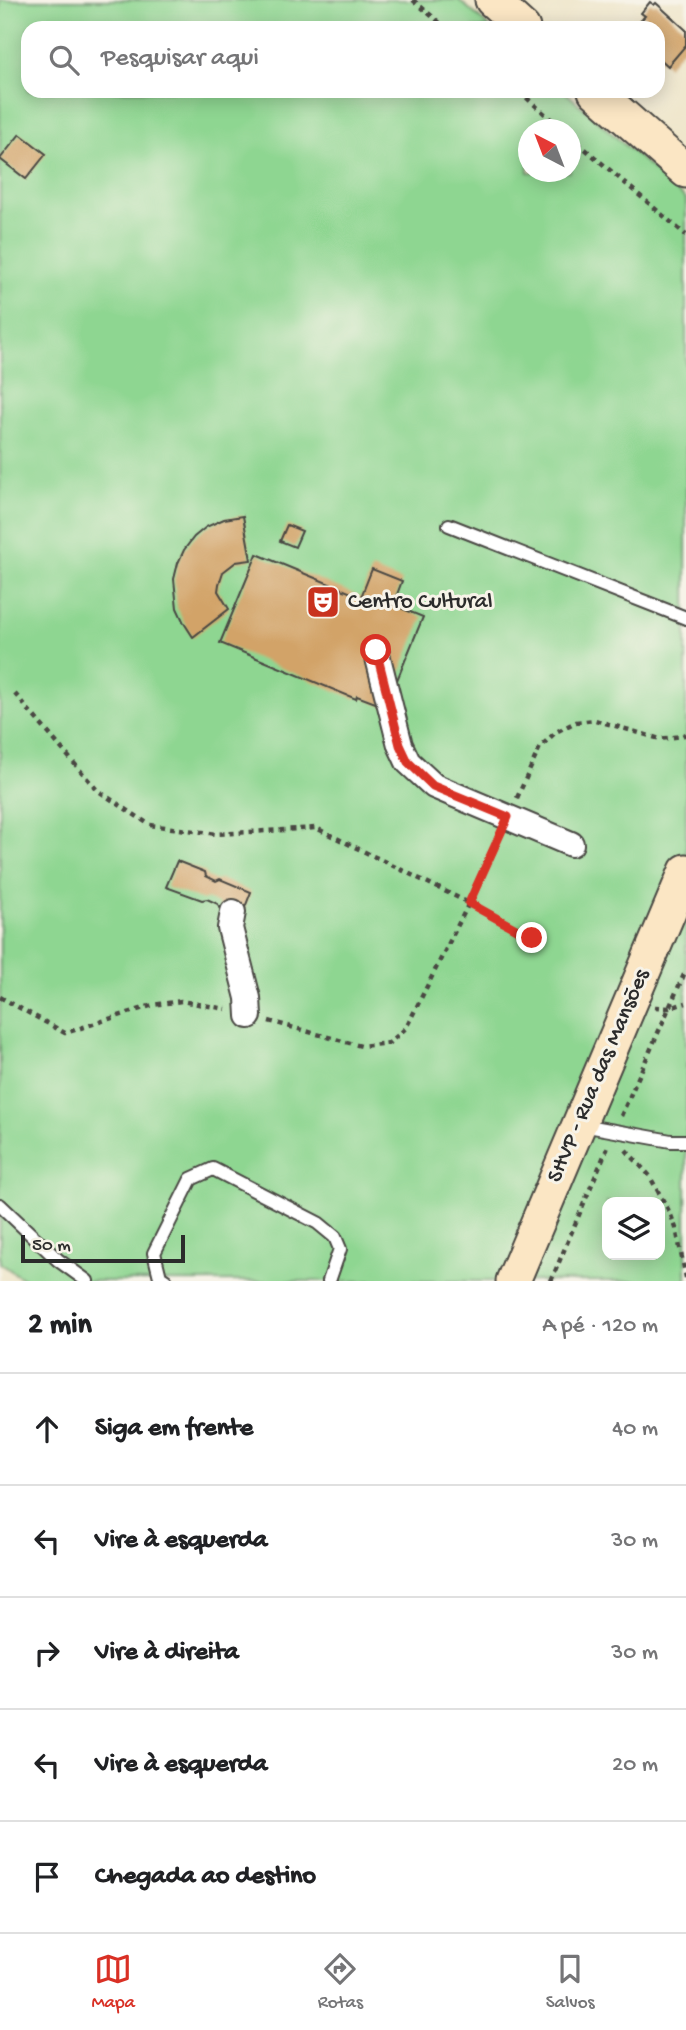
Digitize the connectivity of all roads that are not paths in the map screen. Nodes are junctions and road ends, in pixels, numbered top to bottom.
1 (492, 0) edge
2 (515, 21) edge
3 (603, 98) edge
4 (686, 171) edge
5 (449, 524) dead end
6 (686, 618) edge
7 (376, 650) dead end
8 (571, 844) dead end
9 (686, 871) edge
10 (233, 912) dead end
11 (250, 1016) dead end
12 (578, 1124) junction
13 (686, 1141) edge
14 (0, 1205) edge
15 (87, 1281) edge
16 (166, 1281) edge
17 (329, 1281) edge
18 (513, 1281) edge

1 - 2 street
3 - 4 street
5 - 6 lane
7 - 8 street
9 - 12 street, SHVP - Rua das Mansões
10 - 11 street
12 - 13 lane
12 - 18 street, SHVP - Rua das Mansões
14 - 15 lane
16 - 17 lane

